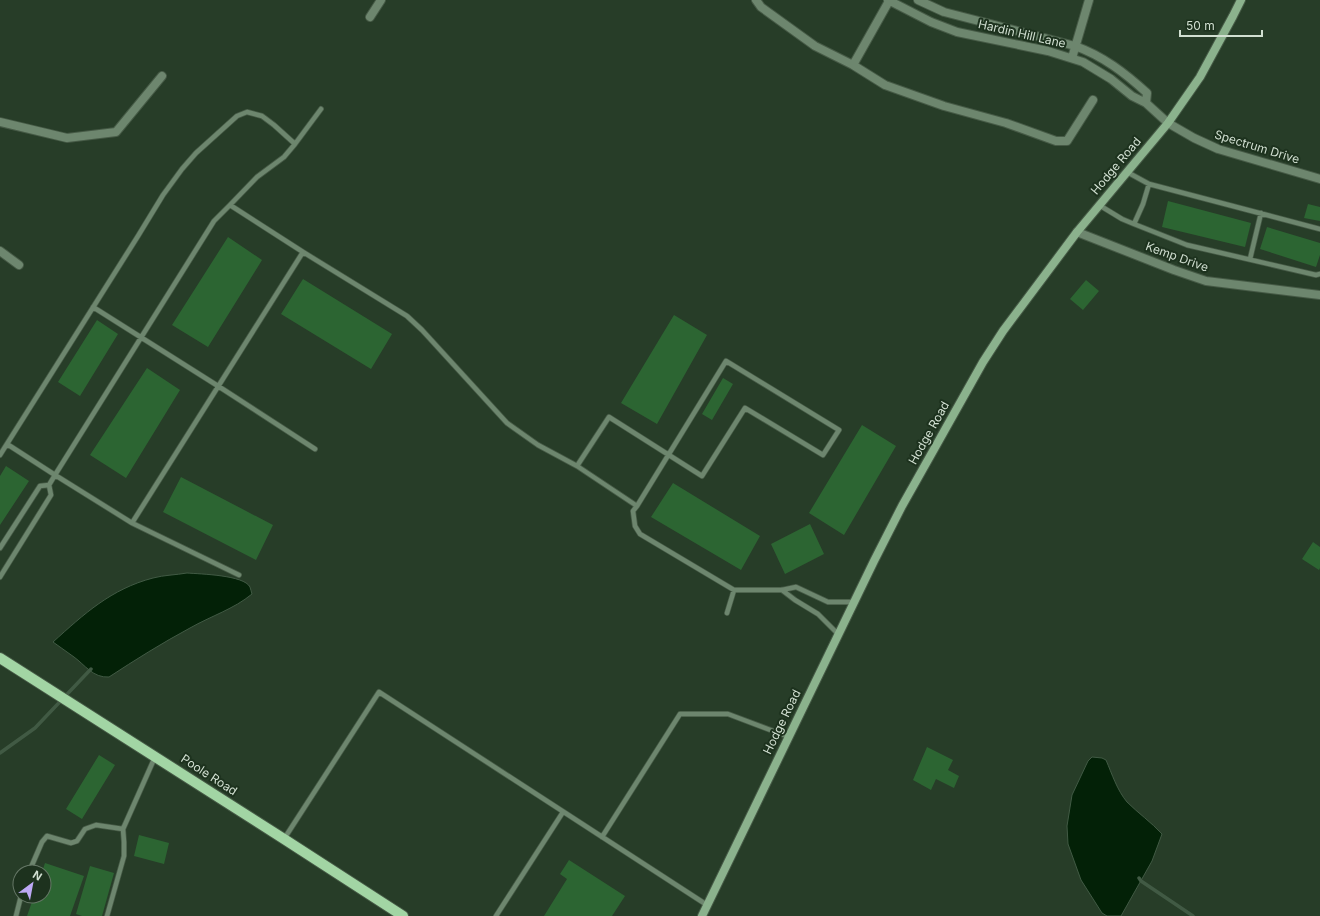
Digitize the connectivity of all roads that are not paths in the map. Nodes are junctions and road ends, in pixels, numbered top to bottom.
1 (381, 0) edge
2 (756, 0) edge
3 (889, 0) edge
4 (918, 0) edge
5 (1089, 0) edge
6 (1241, 0) edge
7 (370, 17) dead end
8 (1075, 46) junction
9 (1072, 58) junction
10 (853, 65) junction
11 (162, 76) dead end
12 (1093, 100) dead end
13 (1146, 103) junction
14 (321, 109) dead end
15 (0, 122) edge
16 (1168, 123) junction
17 (295, 144) junction
18 (1127, 172) junction
19 (1320, 178) edge
20 (1149, 184) junction
21 (230, 205) junction
22 (1100, 205) junction
23 (1261, 213) junction
24 (1134, 224) junction
25 (1320, 229) edge
26 (1077, 232) junction
27 (0, 251) edge
28 (303, 252) junction
29 (1250, 259) junction
30 (19, 265) dead end
31 (1320, 274) edge
32 (1320, 295) edge
33 (93, 307) junction
34 (141, 338) junction
35 (218, 386) junction
36 (7, 444) junction
37 (315, 449) dead end
38 (0, 454) edge
39 (668, 455) junction
40 (577, 466) junction
41 (55, 474) junction
42 (49, 485) junction
43 (637, 506) junction
44 (132, 523) junction
45 (0, 548) edge
46 (239, 575) dead end
47 (0, 577) edge
48 (734, 590) junction
49 (782, 590) junction
50 (853, 602) junction
51 (727, 613) dead end
52 (838, 634) junction
53 (0, 658) edge
54 (789, 737) junction
55 (155, 757) junction
56 (563, 812) junction
57 (123, 829) junction
58 (602, 837) junction
59 (284, 839) junction
60 (32, 864) edge
61 (19, 904) edge
62 (707, 905) junction
63 (16, 916) edge
64 (107, 916) edge
65 (403, 916) edge
66 (496, 916) edge
67 (702, 916) edge

1 - 7 street
2 - 10 street
3 - 9 street, Hardin Hill Lane
3 - 10 street
4 - 8 street, Hardin Hill Lane
5 - 8 street
6 - 16 main road, Hodge Road
8 - 9 street
8 - 13 street, Hardin Hill Lane
9 - 13 street, Hardin Hill Lane
10 - 12 street
11 - 15 street
13 - 16 street, Hardin Hill Lane
14 - 17 lane
16 - 18 main road, Hodge Road
16 - 19 street, Spectrum Drive
17 - 21 lane
17 - 33 lane
18 - 20 lane
18 - 22 main road, Hodge Road
20 - 23 lane
20 - 24 lane
21 - 28 lane
21 - 34 lane
22 - 24 lane
22 - 26 main road, Hodge Road
23 - 25 lane
23 - 29 lane
24 - 29 lane
26 - 32 street, Kemp Drive
26 - 50 main road, Hodge Road
27 - 30 street
28 - 35 lane
28 - 40 lane
29 - 31 lane
33 - 34 lane
33 - 36 lane
34 - 35 lane
34 - 41 lane
35 - 37 lane
35 - 44 lane
36 - 38 lane
36 - 41 lane
39 - 39 lane
39 - 40 lane
39 - 43 lane
40 - 43 lane
41 - 42 lane
41 - 44 lane
42 - 45 lane
42 - 47 lane
43 - 48 lane
44 - 46 lane
48 - 49 lane
48 - 51 lane
49 - 50 lane
49 - 52 lane
50 - 52 main road, Hodge Road
52 - 54 main road, Hodge Road
53 - 55 main road, Poole Road
54 - 58 lane
54 - 62 main road, Hodge Road
55 - 57 lane
55 - 59 main road, Poole Road
56 - 58 lane
56 - 59 lane
56 - 66 lane
57 - 60 lane
57 - 64 lane
58 - 62 lane
59 - 65 main road, Poole Road
61 - 63 lane
62 - 67 main road, Hodge Road

